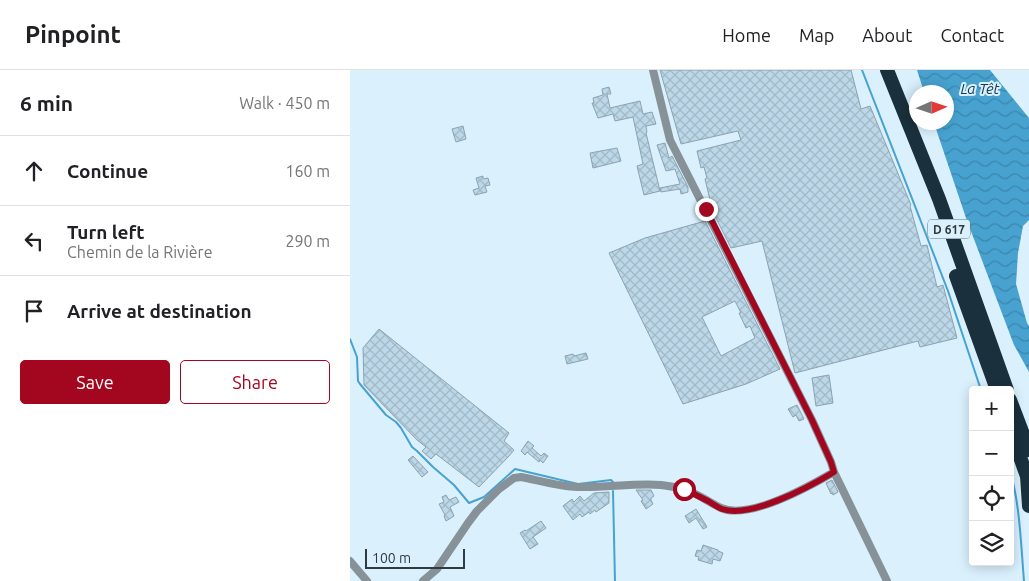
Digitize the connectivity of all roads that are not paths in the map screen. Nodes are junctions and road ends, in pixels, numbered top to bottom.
1 (653, 70) edge
2 (878, 70) edge
3 (887, 70) edge
4 (996, 386) edge
5 (1006, 386) edge
6 (1014, 411) edge
7 (1011, 431) edge
8 (1029, 450) edge
9 (834, 472) junction
10 (1028, 479) edge
11 (1029, 506) edge
12 (350, 561) edge
13 (367, 581) edge
14 (423, 581) edge
15 (887, 581) edge

1 - 9 street
2 - 4 highway, D 617
3 - 5 highway, D 617
6 - 8 highway
7 - 10 highway
9 - 14 street
9 - 15 street
10 - 11 highway
12 - 13 street

